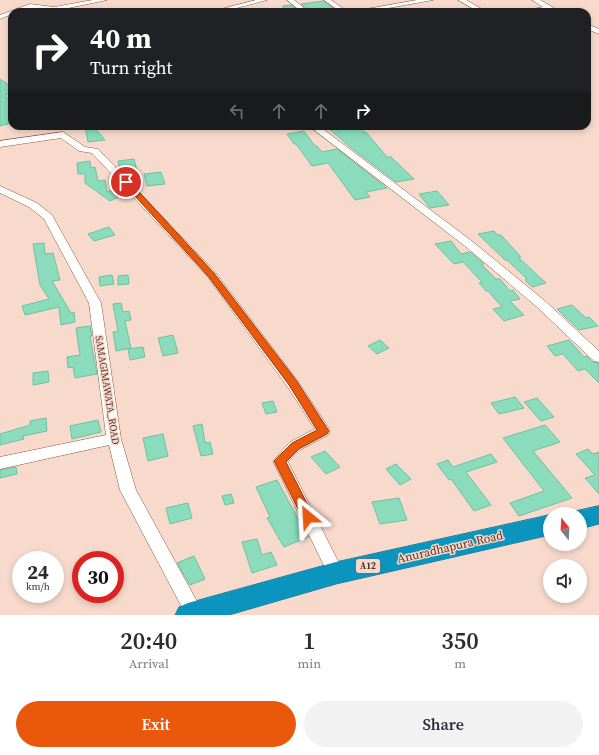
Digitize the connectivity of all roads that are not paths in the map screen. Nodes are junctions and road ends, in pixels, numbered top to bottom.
1 (104, 0) edge
2 (264, 0) edge
3 (290, 0) edge
4 (327, 0) edge
5 (430, 0) edge
6 (461, 0) edge
7 (534, 0) edge
8 (24, 8) edge
9 (46, 8) edge
10 (60, 8) edge
11 (231, 8) edge
12 (301, 8) edge
13 (339, 8) edge
14 (379, 8) edge
15 (476, 8) edge
16 (549, 8) edge
17 (318, 130) edge
18 (0, 144) edge
19 (0, 189) edge
20 (599, 358) edge
21 (114, 438) junction
22 (0, 463) edge
23 (599, 515) edge
24 (587, 518) edge
25 (543, 527) edge
26 (336, 573) junction
27 (191, 614) edge

1 - 10 street
2 - 11 street
3 - 12 street
4 - 13 street
5 - 14 street
6 - 15 street
7 - 16 street
8 - 9 street
17 - 20 street
18 - 26 street
19 - 21 street, SAMAGIMAWATA_ROAD
21 - 22 street
21 - 27 street, SAMAGIMAWATA_ROAD
23 - 24 highway
25 - 26 highway, Anuradhapura Road / A12
26 - 27 highway, Anuradhapura Road / A12

